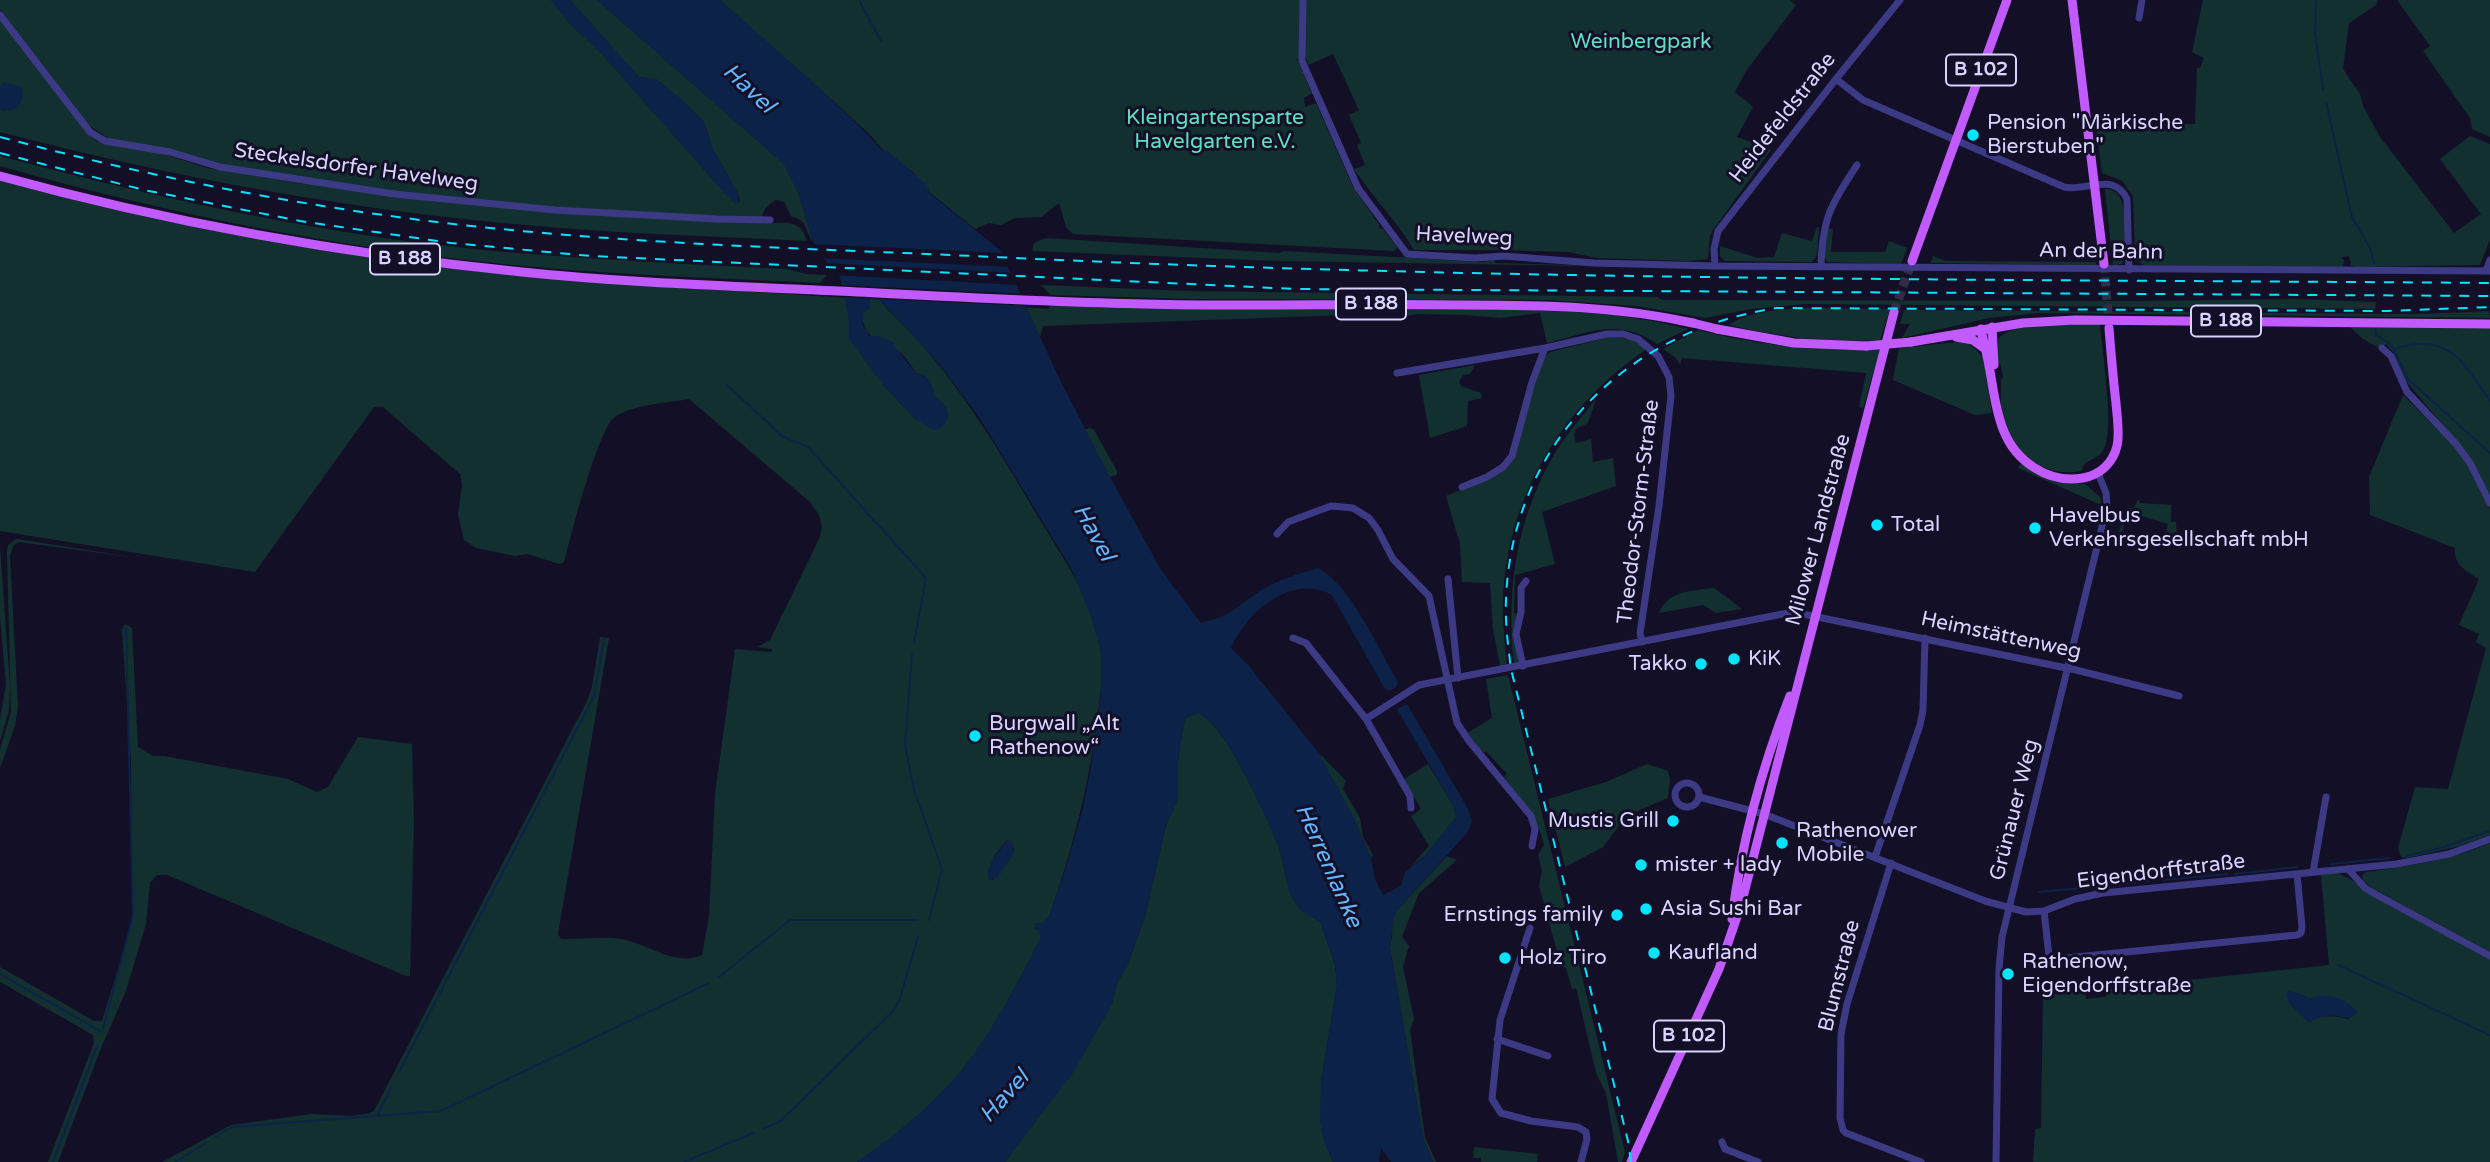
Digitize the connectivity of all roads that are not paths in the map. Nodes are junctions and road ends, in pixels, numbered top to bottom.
1 (1303, 0) edge
2 (1900, 0) edge
3 (2007, 0) edge
4 (2072, 0) edge
5 (2142, 0) edge
6 (0, 15) edge
7 (2139, 18) dead end
8 (1836, 79) junction
9 (1956, 140) junction
10 (1857, 164) dead end
11 (0, 176) edge
12 (2095, 184) junction
13 (770, 220) dead end
14 (2490, 260) edge
15 (1912, 261) tunnel mouth
16 (2104, 264) tunnel mouth
17 (1715, 266) junction
18 (1821, 267) junction
19 (2129, 270) junction
20 (2488, 271) edge
21 (1894, 312) tunnel mouth
22 (2490, 324) edge
23 (1992, 327) junction
24 (2109, 328) tunnel mouth
25 (1981, 329) junction
26 (1947, 336) junction
27 (1545, 348) junction
28 (2382, 348) dead end
29 (1984, 349) junction
30 (1396, 373) dead end
31 (1996, 405) junction
32 (2098, 473) junction
33 (1462, 487) dead end
34 (2490, 503) edge
35 (1277, 534) dead end
36 (1448, 579) dead end
37 (1526, 581) dead end
38 (1815, 615) junction
39 (1293, 638) dead end
40 (1925, 638) junction
41 (1642, 642) junction
42 (1523, 666) junction
43 (2068, 668) junction
44 (1799, 676) junction
45 (1458, 678) junction
46 (1448, 680) junction
47 (2179, 696) dead end
48 (1366, 719) junction
49 (1699, 797) dead end
50 (2326, 797) dead end
51 (1411, 808) dead end
52 (1754, 810) junction
53 (1764, 814) junction
54 (2490, 839) edge
55 (1532, 846) dead end
56 (1875, 857) junction
57 (1891, 863) junction
58 (2348, 869) junction
59 (2313, 872) junction
60 (2297, 874) junction
61 (2009, 908) junction
62 (2044, 911) junction
63 (1530, 928) dead end
64 (1730, 938) junction
65 (2490, 956) edge
66 (1497, 1039) junction
67 (1549, 1056) dead end
68 (1722, 1142) dead end
69 (1581, 1162) edge
70 (1631, 1162) edge
71 (1758, 1162) edge
72 (1921, 1162) edge
73 (1996, 1162) edge

1 - 17 street, Havelweg
2 - 8 street, Heidefeldstraße
3 - 9 main road, B 102
4 - 12 main road
5 - 7 street
6 - 13 street, Steckelsdorfer Havelweg
8 - 9 street
8 - 17 street, Heidefeldstraße
9 - 12 street
9 - 15 main road, B 102
10 - 18 street
11 - 26 main road, B 188, bridge
12 - 16 main road
12 - 19 street
14 - 20 street
17 - 18 street, An der Bahn
18 - 19 street, An der Bahn
19 - 20 street, An der Bahn
21 - 38 main road, Milower Landstraße / B 102
22 - 23 main road, B 188
23 - 25 main road, B 188
23 - 31 main road
24 - 32 main road
25 - 26 main road, B 188
25 - 29 main road
26 - 29 main road
27 - 30 street
27 - 33 street
27 - 41 street, Theodor-Storm-Straße
28 - 34 street
29 - 31 main road
31 - 32 main road
32 - 43 street, Grünauer Weg
35 - 46 street
36 - 45 street
37 - 42 street
38 - 40 street, Heimstättenweg
38 - 41 street, Heimstättenweg
38 - 44 main road, Milower Landstraße / B 102
39 - 48 street
40 - 43 street, Heimstättenweg
40 - 56 street
41 - 42 street, Heimstättenweg
42 - 45 street, Heimstättenweg
43 - 47 street, Heimstättenweg
43 - 61 street, Grünauer Weg
44 - 52 main road, Milower Landstraße / B 102
44 - 53 main road, Milower Landstraße / B 102
45 - 46 street, Heimstättenweg
46 - 48 street, Heimstättenweg
46 - 55 street
48 - 51 street
49 - 52 street, Eigendorffstraße
50 - 59 street
52 - 53 street, Eigendorffstraße
52 - 64 main road, Milower Landstraße / B 102
53 - 56 street, Eigendorffstraße
53 - 64 main road, Milower Landstraße / B 102
54 - 58 street, Eigendorffstraße
56 - 57 street, Eigendorffstraße
57 - 61 street, Eigendorffstraße
57 - 72 street, Blumstraße
58 - 59 street, Eigendorffstraße
58 - 65 street
59 - 60 street, Eigendorffstraße
60 - 62 street, Eigendorffstraße
60 - 62 street
61 - 62 street, Eigendorffstraße
61 - 73 street, Grünauer Weg
63 - 66 street
64 - 70 main road, Milower Landstraße / B 102
66 - 67 street
66 - 69 street
68 - 71 street

